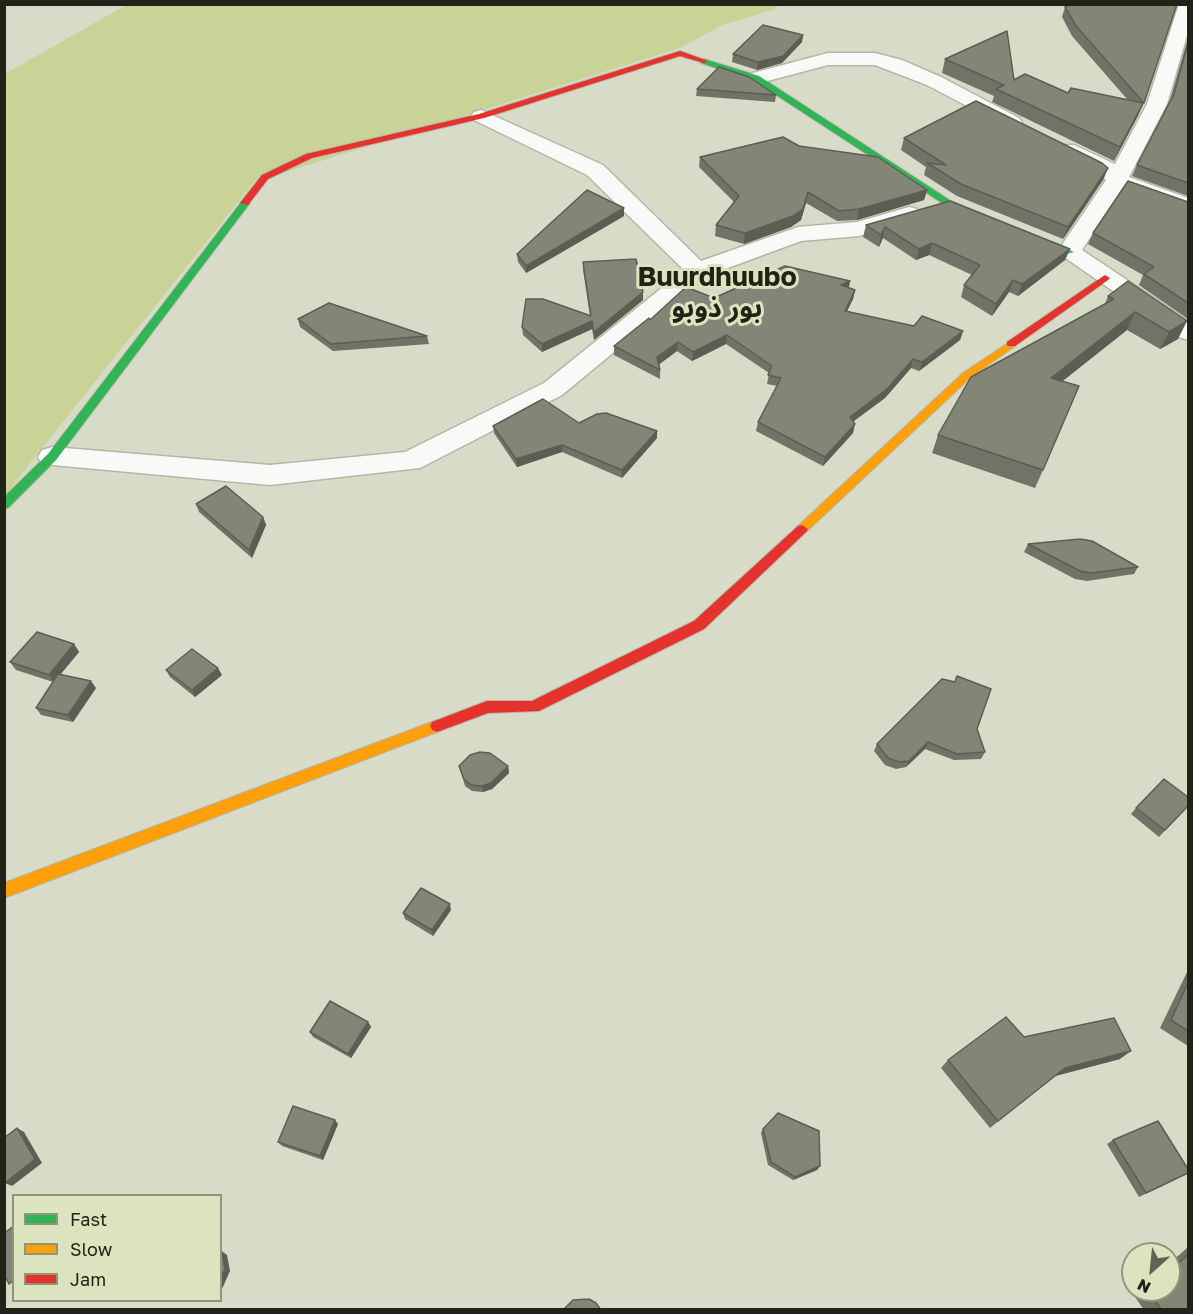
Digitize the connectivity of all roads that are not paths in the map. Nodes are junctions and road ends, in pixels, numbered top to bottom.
1 (1188, 4) edge
2 (756, 78) junction
3 (481, 116) junction
4 (1117, 180) junction
5 (948, 203) junction
6 (1188, 205) edge
7 (1069, 252) junction
8 (698, 271) junction
9 (1105, 278) junction
10 (1188, 332) edge
11 (52, 457) junction
12 (4, 505) edge
13 (4, 891) edge

1 - 4 street
2 - 3 street
2 - 4 street
2 - 5 street
3 - 8 street
3 - 11 street
4 - 6 street
4 - 7 street
5 - 7 street
5 - 8 street
7 - 9 street
8 - 11 street
9 - 10 street
9 - 13 street
11 - 12 street

